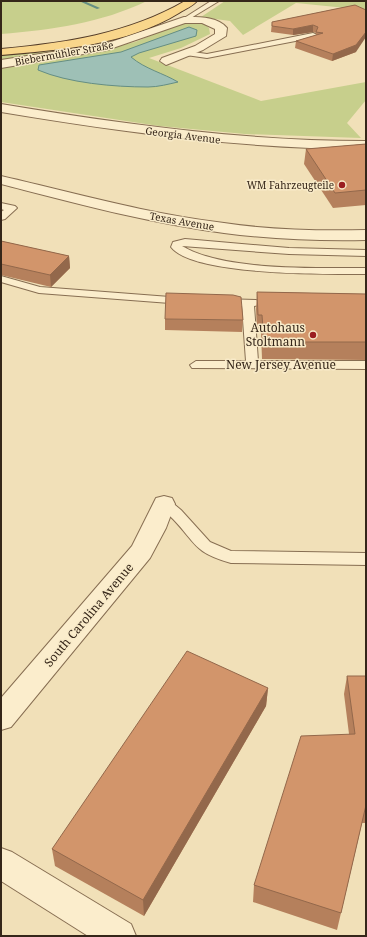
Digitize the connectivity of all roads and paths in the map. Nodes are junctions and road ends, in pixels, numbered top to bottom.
1 (170, 1) edge
2 (192, 1) edge
3 (216, 1) edge
4 (184, 20) junction
5 (313, 35) edge
6 (1, 46) edge
7 (1, 52) edge
8 (186, 53) junction
9 (166, 61) dead end
10 (1, 64) edge
11 (1, 108) edge
12 (366, 145) edge
13 (1, 180) edge
14 (1, 206) edge
15 (1, 217) edge
16 (366, 235) edge
17 (366, 253) edge
18 (366, 271) edge
19 (1, 279) edge
20 (197, 301) edge
21 (212, 302) edge
22 (248, 303) junction
23 (271, 303) edge
24 (196, 365) dead end
25 (252, 365) junction
26 (366, 366) edge
27 (164, 504) joint
28 (366, 559) edge
29 (1, 718) edge
30 (1, 863) edge
31 (119, 936) edge

1 - 6 main road
2 - 7 main road
3 - 4 lane
4 - 8 street, Biebermühler Straße
4 - 10 street, Biebermühler Straße
5 - 8 lane
8 - 9 street, Biebermühler Straße
11 - 12 street, Georgia Avenue
13 - 16 street, Texas Avenue
14 - 15 lane
17 - 18 lane
19 - 20 lane
21 - 22 lane
22 - 23 lane
22 - 25 lane
24 - 25 lane, New Jersey Avenue
25 - 26 lane, New Jersey Avenue
27 - 28 lane
27 - 29 street, South Carolina Avenue
30 - 31 street

